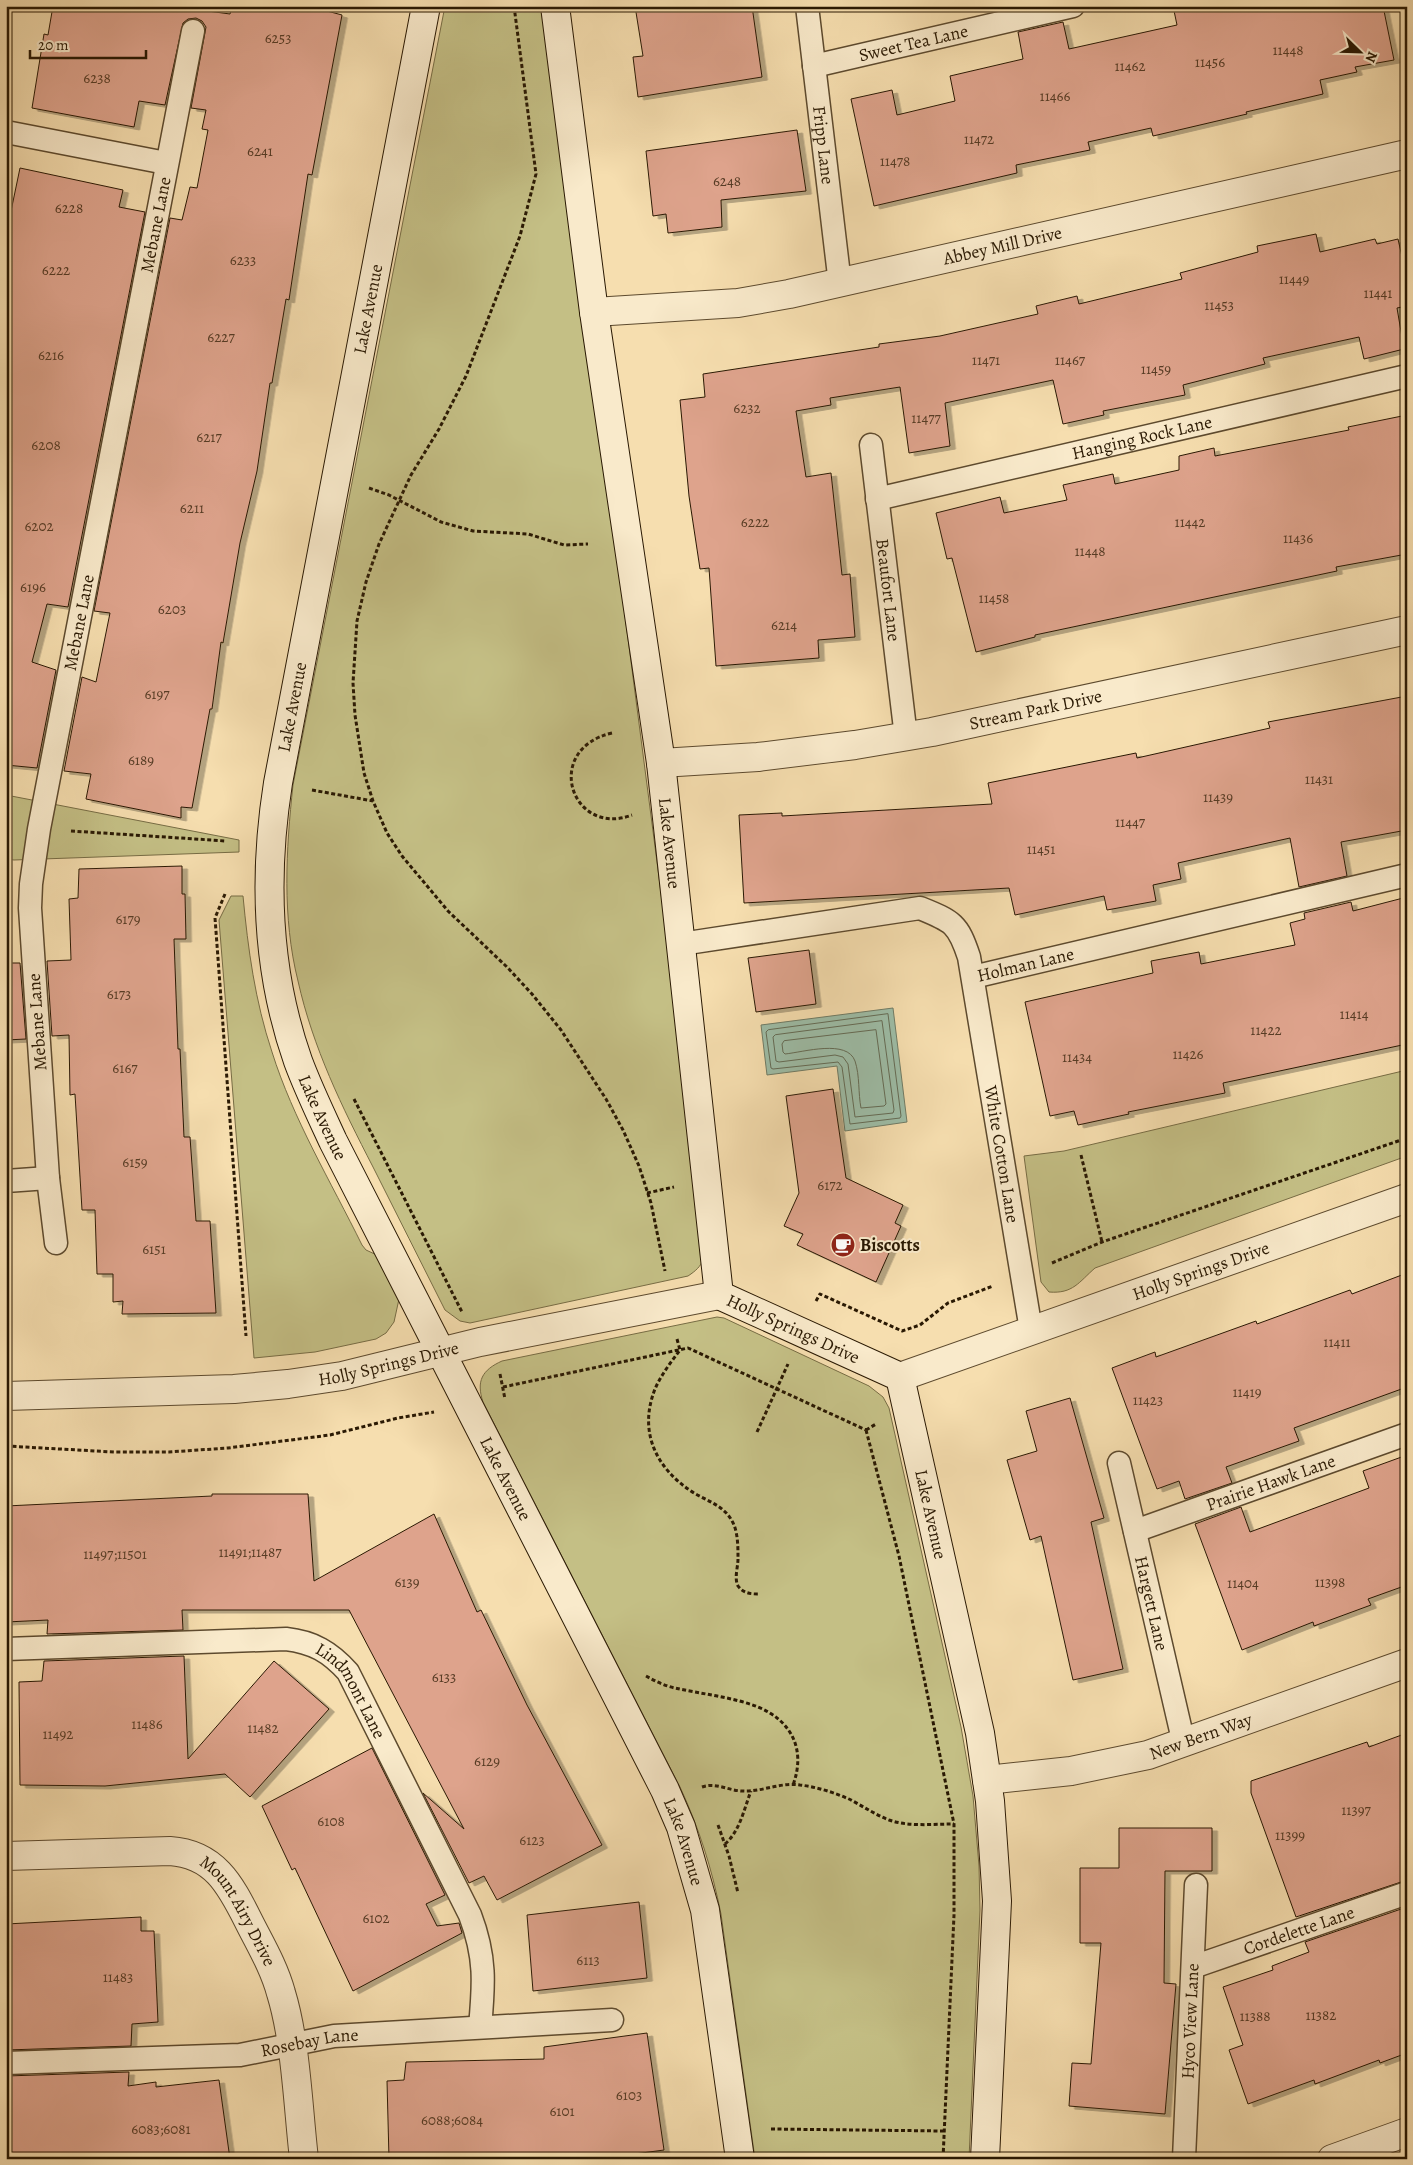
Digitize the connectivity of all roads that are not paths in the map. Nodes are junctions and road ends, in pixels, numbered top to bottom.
1 (426, 6) edge
2 (555, 6) edge
3 (807, 6) edge
4 (1073, 6) edge
5 (193, 30) dead end
6 (814, 66) junction
7 (6, 132) edge
8 (1407, 154) edge
9 (166, 163) junction
10 (840, 284) junction
11 (594, 312) junction
12 (1407, 376) edge
13 (871, 445) dead end
14 (877, 499) junction
15 (1407, 630) edge
16 (906, 737) junction
17 (661, 763) junction
18 (1407, 875) edge
19 (681, 944) junction
20 (972, 977) junction
21 (48, 1178) junction
22 (6, 1181) edge
23 (1407, 1198) edge
24 (56, 1242) dead end
25 (719, 1295) junction
26 (1031, 1330) junction
27 (440, 1352) junction
28 (900, 1376) junction
29 (6, 1396) edge
30 (1407, 1434) edge
31 (1119, 1463) dead end
32 (1135, 1531) junction
33 (6, 1649) edge
34 (1407, 1663) edge
35 (1184, 1744) junction
36 (987, 1780) junction
37 (6, 1856) edge
38 (1196, 1885) dead end
39 (1407, 1892) edge
40 (1193, 1967) junction
41 (612, 2020) dead end
42 (480, 2027) junction
43 (291, 2044) junction
44 (6, 2063) edge
45 (1407, 2132) edge
46 (304, 2159) edge
47 (740, 2159) edge
48 (985, 2159) edge
49 (1184, 2159) edge
50 (1332, 2159) edge

1 - 27 street, Lake Avenue
2 - 11 street, Lake Avenue
3 - 6 lane, Fripp Lane
4 - 6 lane, Sweet Tea Lane
5 - 9 lane, Mebane Lane
6 - 10 lane, Fripp Lane
7 - 9 lane
8 - 10 street, Abbey Mill Drive
9 - 21 lane, Mebane Lane
10 - 11 street, Abbey Mill Drive
11 - 17 street, Lake Avenue
12 - 14 lane, Hanging Rock Lane
13 - 14 lane, Beaufort Lane
14 - 16 lane, Beaufort Lane
15 - 16 street, Stream Park Drive
16 - 17 street, Stream Park Drive
17 - 19 street, Lake Avenue
18 - 20 lane, Holman Lane
19 - 20 lane, Holman Lane
19 - 25 street, Lake Avenue
20 - 26 lane, White Cotton Lane
21 - 22 lane
21 - 24 lane, Mebane Lane
23 - 26 street, Holly Springs Drive
25 - 27 street, Holly Springs Drive
25 - 28 street, Holly Springs Drive
26 - 28 street, Holly Springs Drive
27 - 29 street, Holly Springs Drive
27 - 47 street, Lake Avenue
28 - 36 street, Lake Avenue
30 - 32 lane, Prairie Hawk Lane
31 - 32 lane, Hargett Lane
32 - 35 lane, Hargett Lane
33 - 42 lane, Lindmont Lane
34 - 35 street, New Bern Way
35 - 36 street, New Bern Way
36 - 48 street, Lake Avenue
37 - 43 street, Mount Airy Drive
38 - 40 lane, Hyco View Lane
39 - 40 lane, Cordelette Lane
40 - 49 lane, Hyco View Lane
41 - 42 lane, Rosebay Lane
42 - 43 lane, Rosebay Lane
43 - 44 lane, Rosebay Lane
43 - 46 street, Mount Airy Drive
45 - 50 street

